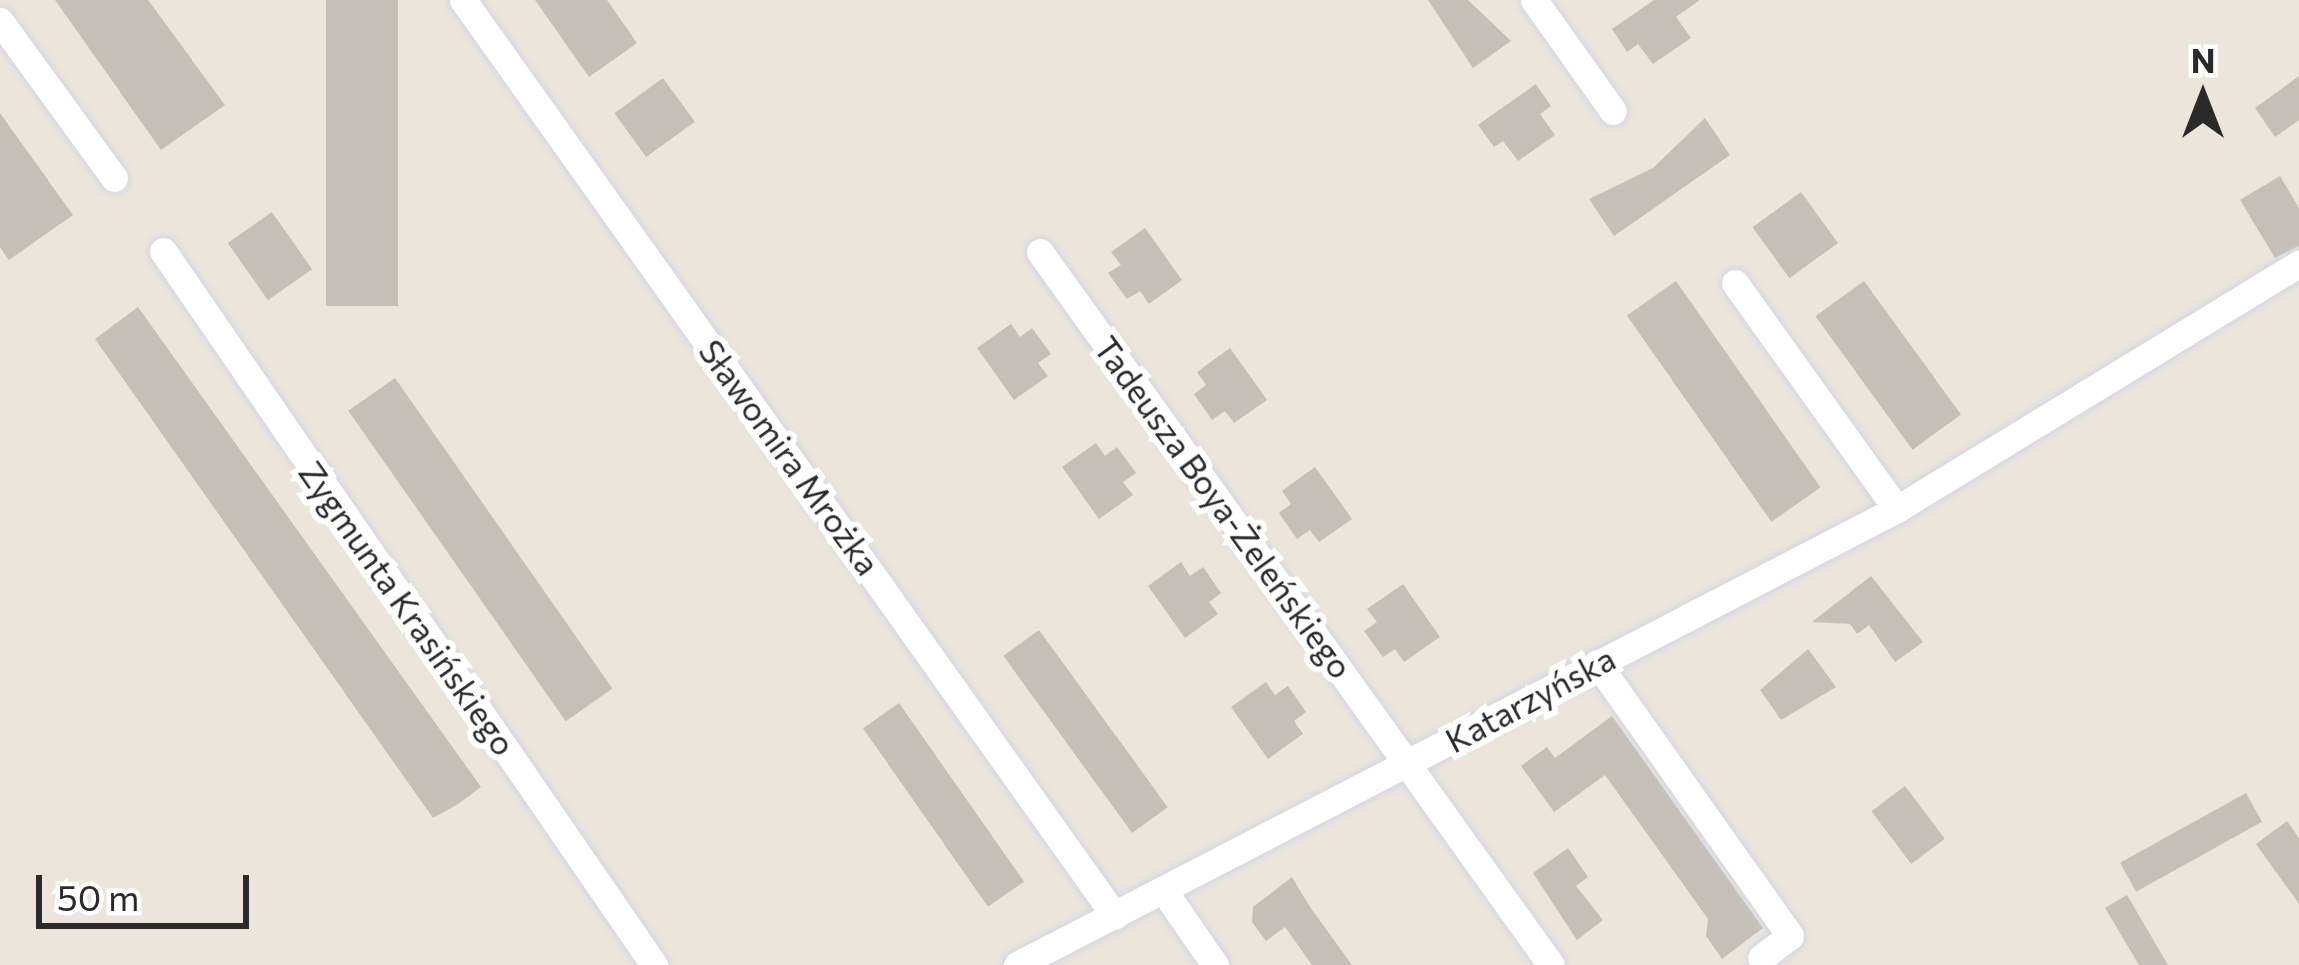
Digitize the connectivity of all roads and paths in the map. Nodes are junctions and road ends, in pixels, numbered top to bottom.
1 (463, 0) edge
2 (1534, 0) edge
3 (0, 21) edge
4 (1613, 111) dead end
5 (115, 178) dead end
6 (163, 251) dead end
7 (1040, 252) dead end
8 (2299, 264) edge
9 (1735, 283) dead end
10 (1897, 509) junction
11 (1597, 663) junction
12 (1408, 763) junction
13 (1164, 891) junction
14 (1115, 916) junction
15 (1761, 958) dead end
16 (654, 965) edge
17 (1017, 965) edge
18 (1215, 965) edge
19 (1551, 965) edge

1 - 14 street, Sławomira Mrożka
2 - 4 street
3 - 5 street
6 - 16 street, Zygmunta Krasińskiego
7 - 12 street, Tadeusza Boya-Żeleńskiego
8 - 10 street, Katarzyńska
9 - 10 street
10 - 11 street, Katarzyńska
11 - 12 street, Katarzyńska
11 - 15 street
12 - 13 street, Katarzyńska
12 - 19 street, Tadeusza Boya-Żeleńskiego
13 - 14 street, Katarzyńska
13 - 18 street
14 - 17 street, Katarzyńska

